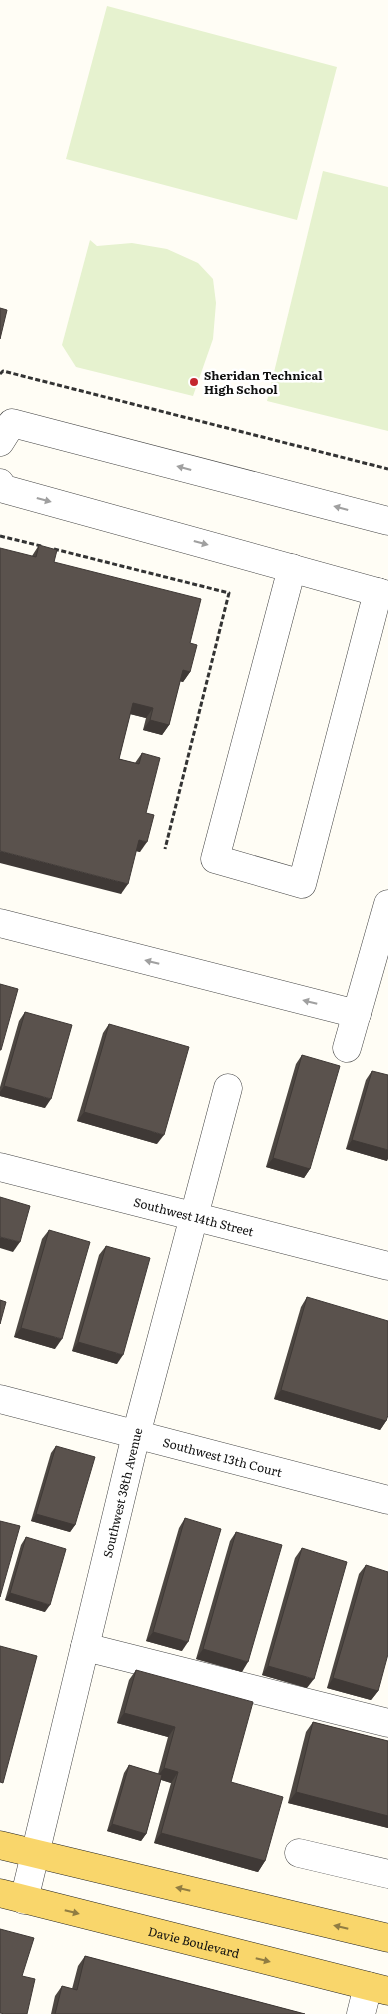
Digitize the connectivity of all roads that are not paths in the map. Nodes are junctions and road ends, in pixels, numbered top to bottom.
1 (4, 428) edge
2 (2, 487) edge
3 (388, 520) edge
4 (292, 568) junction
5 (383, 593) edge
6 (388, 904) edge
7 (0, 923) edge
8 (357, 1014) junction
9 (347, 1048) dead end
10 (228, 1088) dead end
11 (0, 1167) edge
12 (194, 1217) junction
13 (388, 1266) edge
14 (0, 1399) edge
15 (136, 1435) junction
16 (388, 1500) edge
17 (85, 1647) junction
18 (388, 1723) edge
19 (0, 1845) edge
20 (300, 1853) dead end
21 (35, 1854) junction
22 (388, 1874) edge
23 (12, 1897) edge
24 (388, 1938) edge
25 (378, 1989) edge
26 (361, 2014) edge

3 -> 1 street
2 -> 4 street
4 - 5 street
4 - 5 street
6 - 8 street
8 -> 7 street
8 - 9 street
10 - 12 street, Southwest 38th Avenue
11 - 12 street, Southwest 14th Street
12 - 13 street, Southwest 14th Street
12 - 15 street, Southwest 38th Avenue
14 - 15 street, Southwest 13th Court
15 - 16 street, Southwest 13th Court
15 - 17 street, Southwest 38th Avenue
17 - 18 street
17 - 21 street, Southwest 38th Avenue
19 - 21 main road
20 - 22 street
21 - 23 street, Southwest 38th Avenue
24 -> 21 main road
23 -> 25 main road, Davie Boulevard
25 - 26 street

